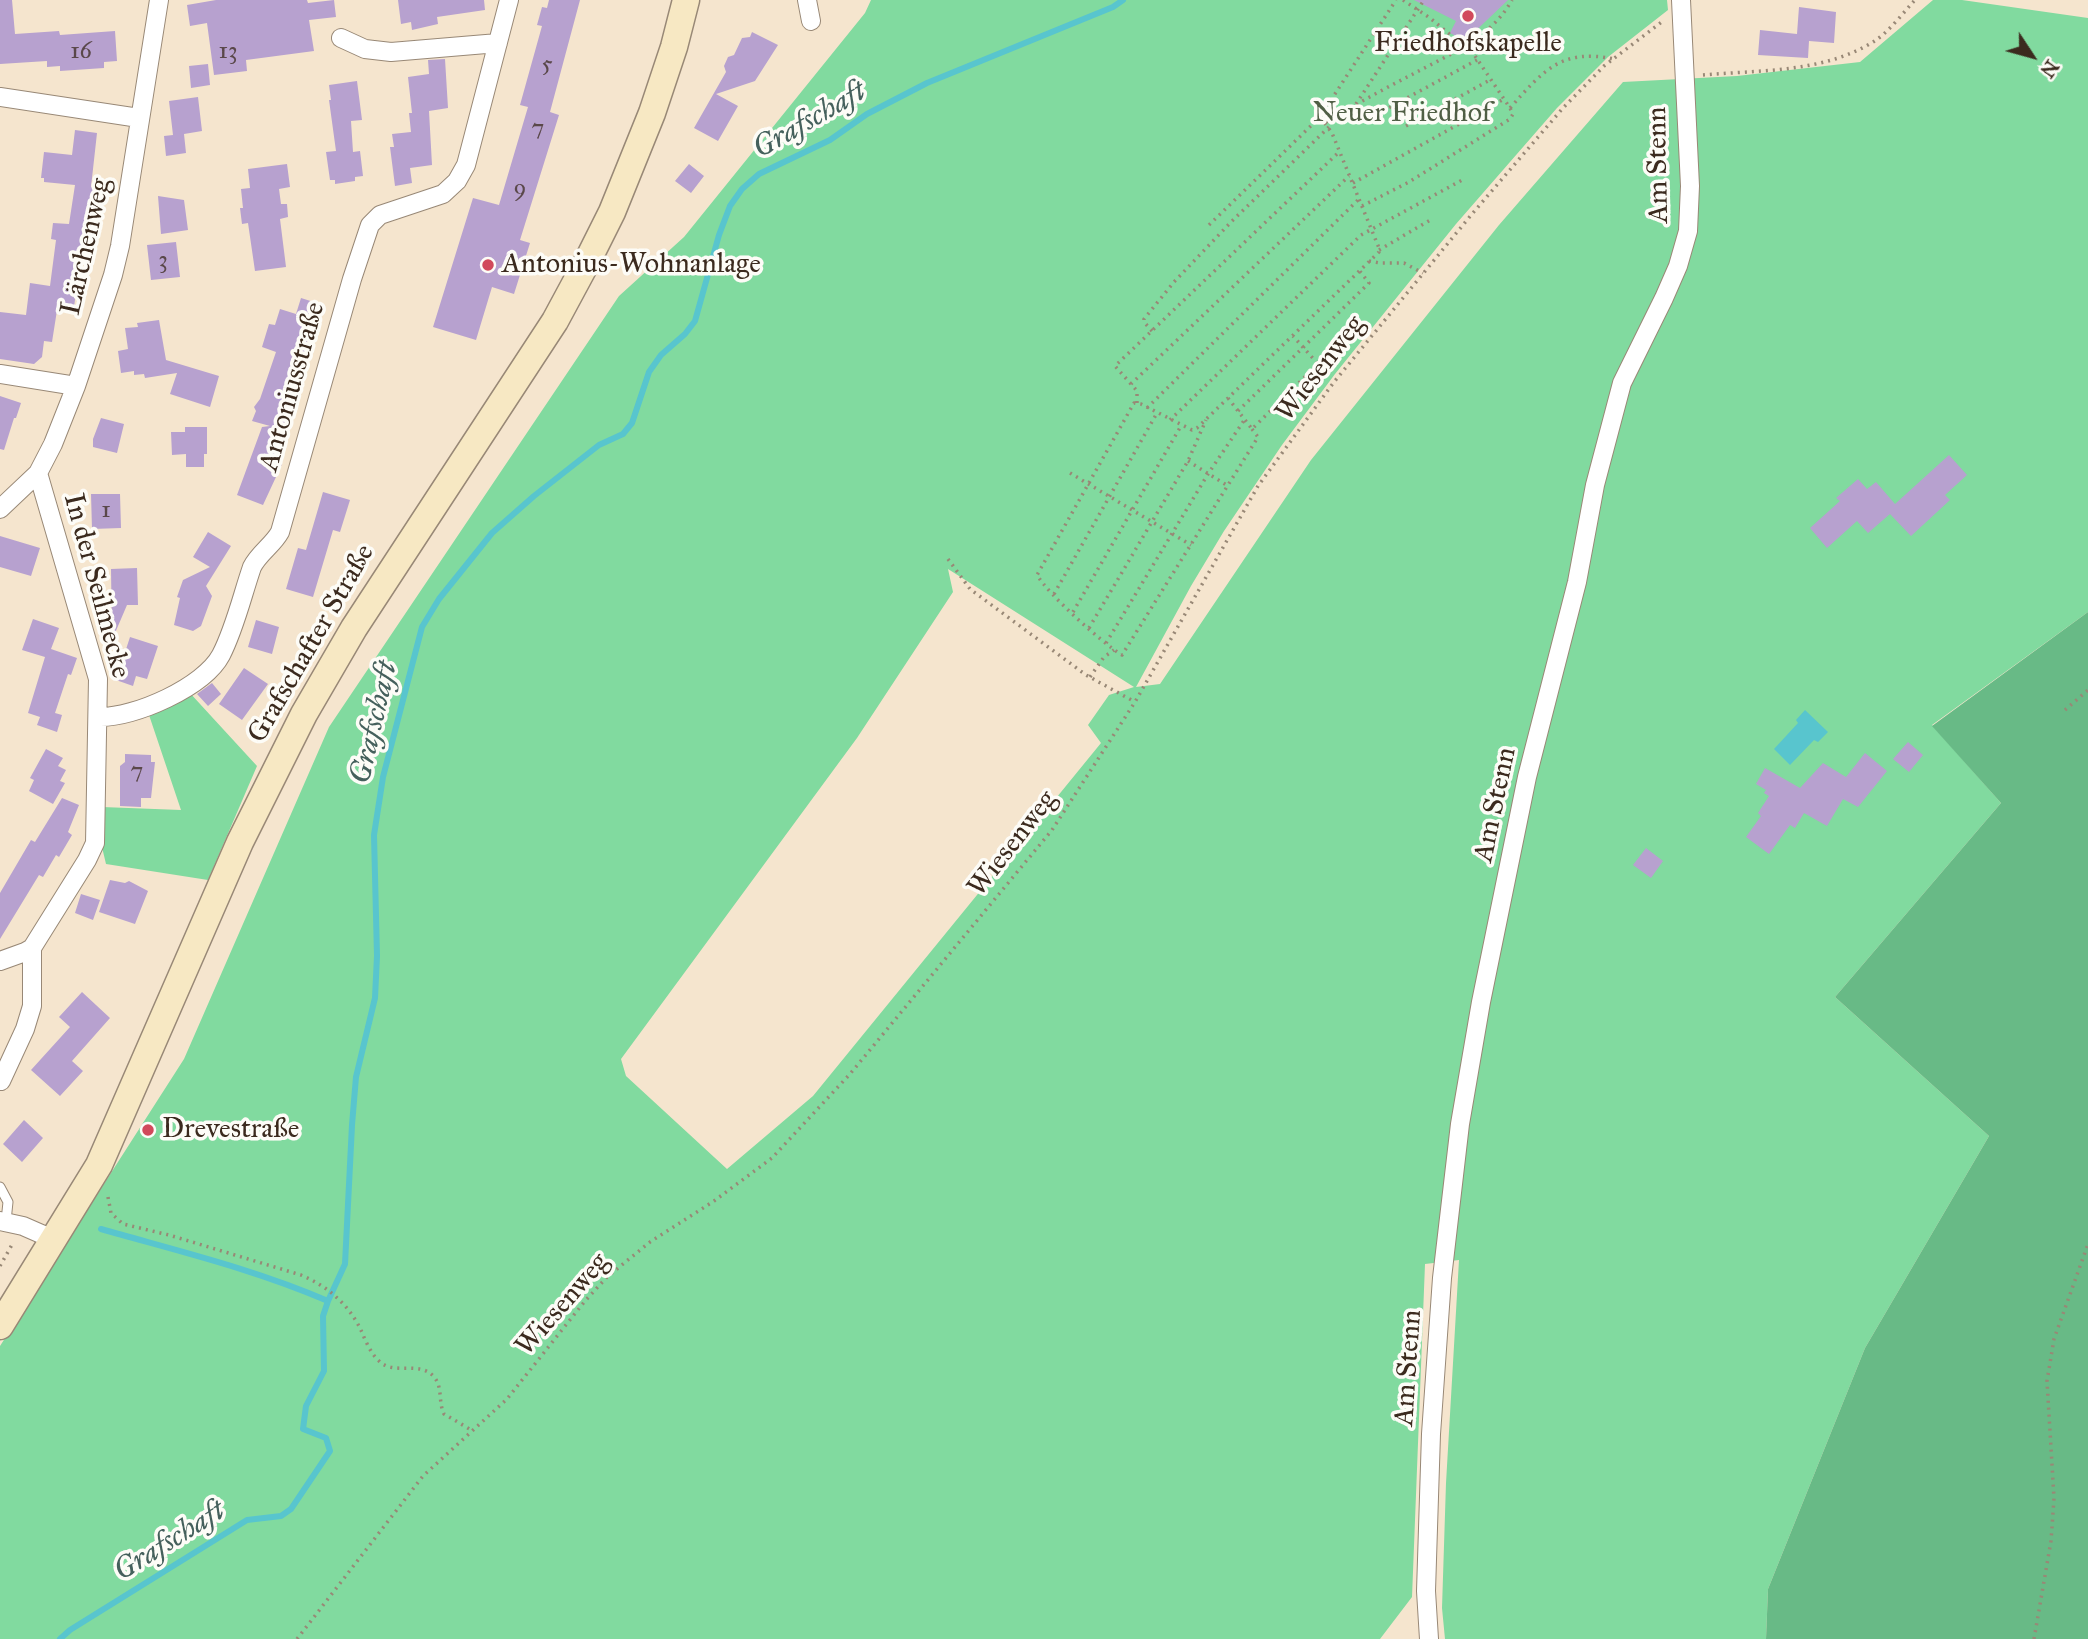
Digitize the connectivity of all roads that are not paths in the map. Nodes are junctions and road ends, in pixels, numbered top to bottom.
1 (159, 0) edge
2 (509, 0) edge
3 (686, 0) edge
4 (807, 0) edge
5 (1682, 4) edge
6 (811, 21) dead end
7 (341, 38) dead end
8 (498, 43) junction
9 (0, 97) edge
10 (139, 118) junction
11 (0, 374) edge
12 (76, 386) junction
13 (38, 473) junction
14 (0, 509) edge
15 (99, 717) junction
16 (32, 948) junction
17 (0, 961) edge
18 (1, 1081) edge
19 (0, 1187) edge
20 (10, 1223) edge
21 (55, 1240) junction
22 (0, 1326) edge
23 (1429, 1639) edge

1 - 10 street, Lärchenweg
2 - 8 street, Antoniusstraße
3 - 21 street, Grafschafter Straße
4 - 6 street
5 - 23 street, Am Stenn
7 - 8 street
8 - 15 street, Antoniusstraße
9 - 10 street
10 - 12 street, Lärchenweg
11 - 12 street
12 - 13 street, Lärchenweg
13 - 14 street, Lärchenweg
13 - 15 street, In der Seilmecke
15 - 16 street, In der Seilmecke
16 - 17 street
16 - 18 street
19 - 20 lane
20 - 21 street
21 - 22 street, Grafschafter Straße

